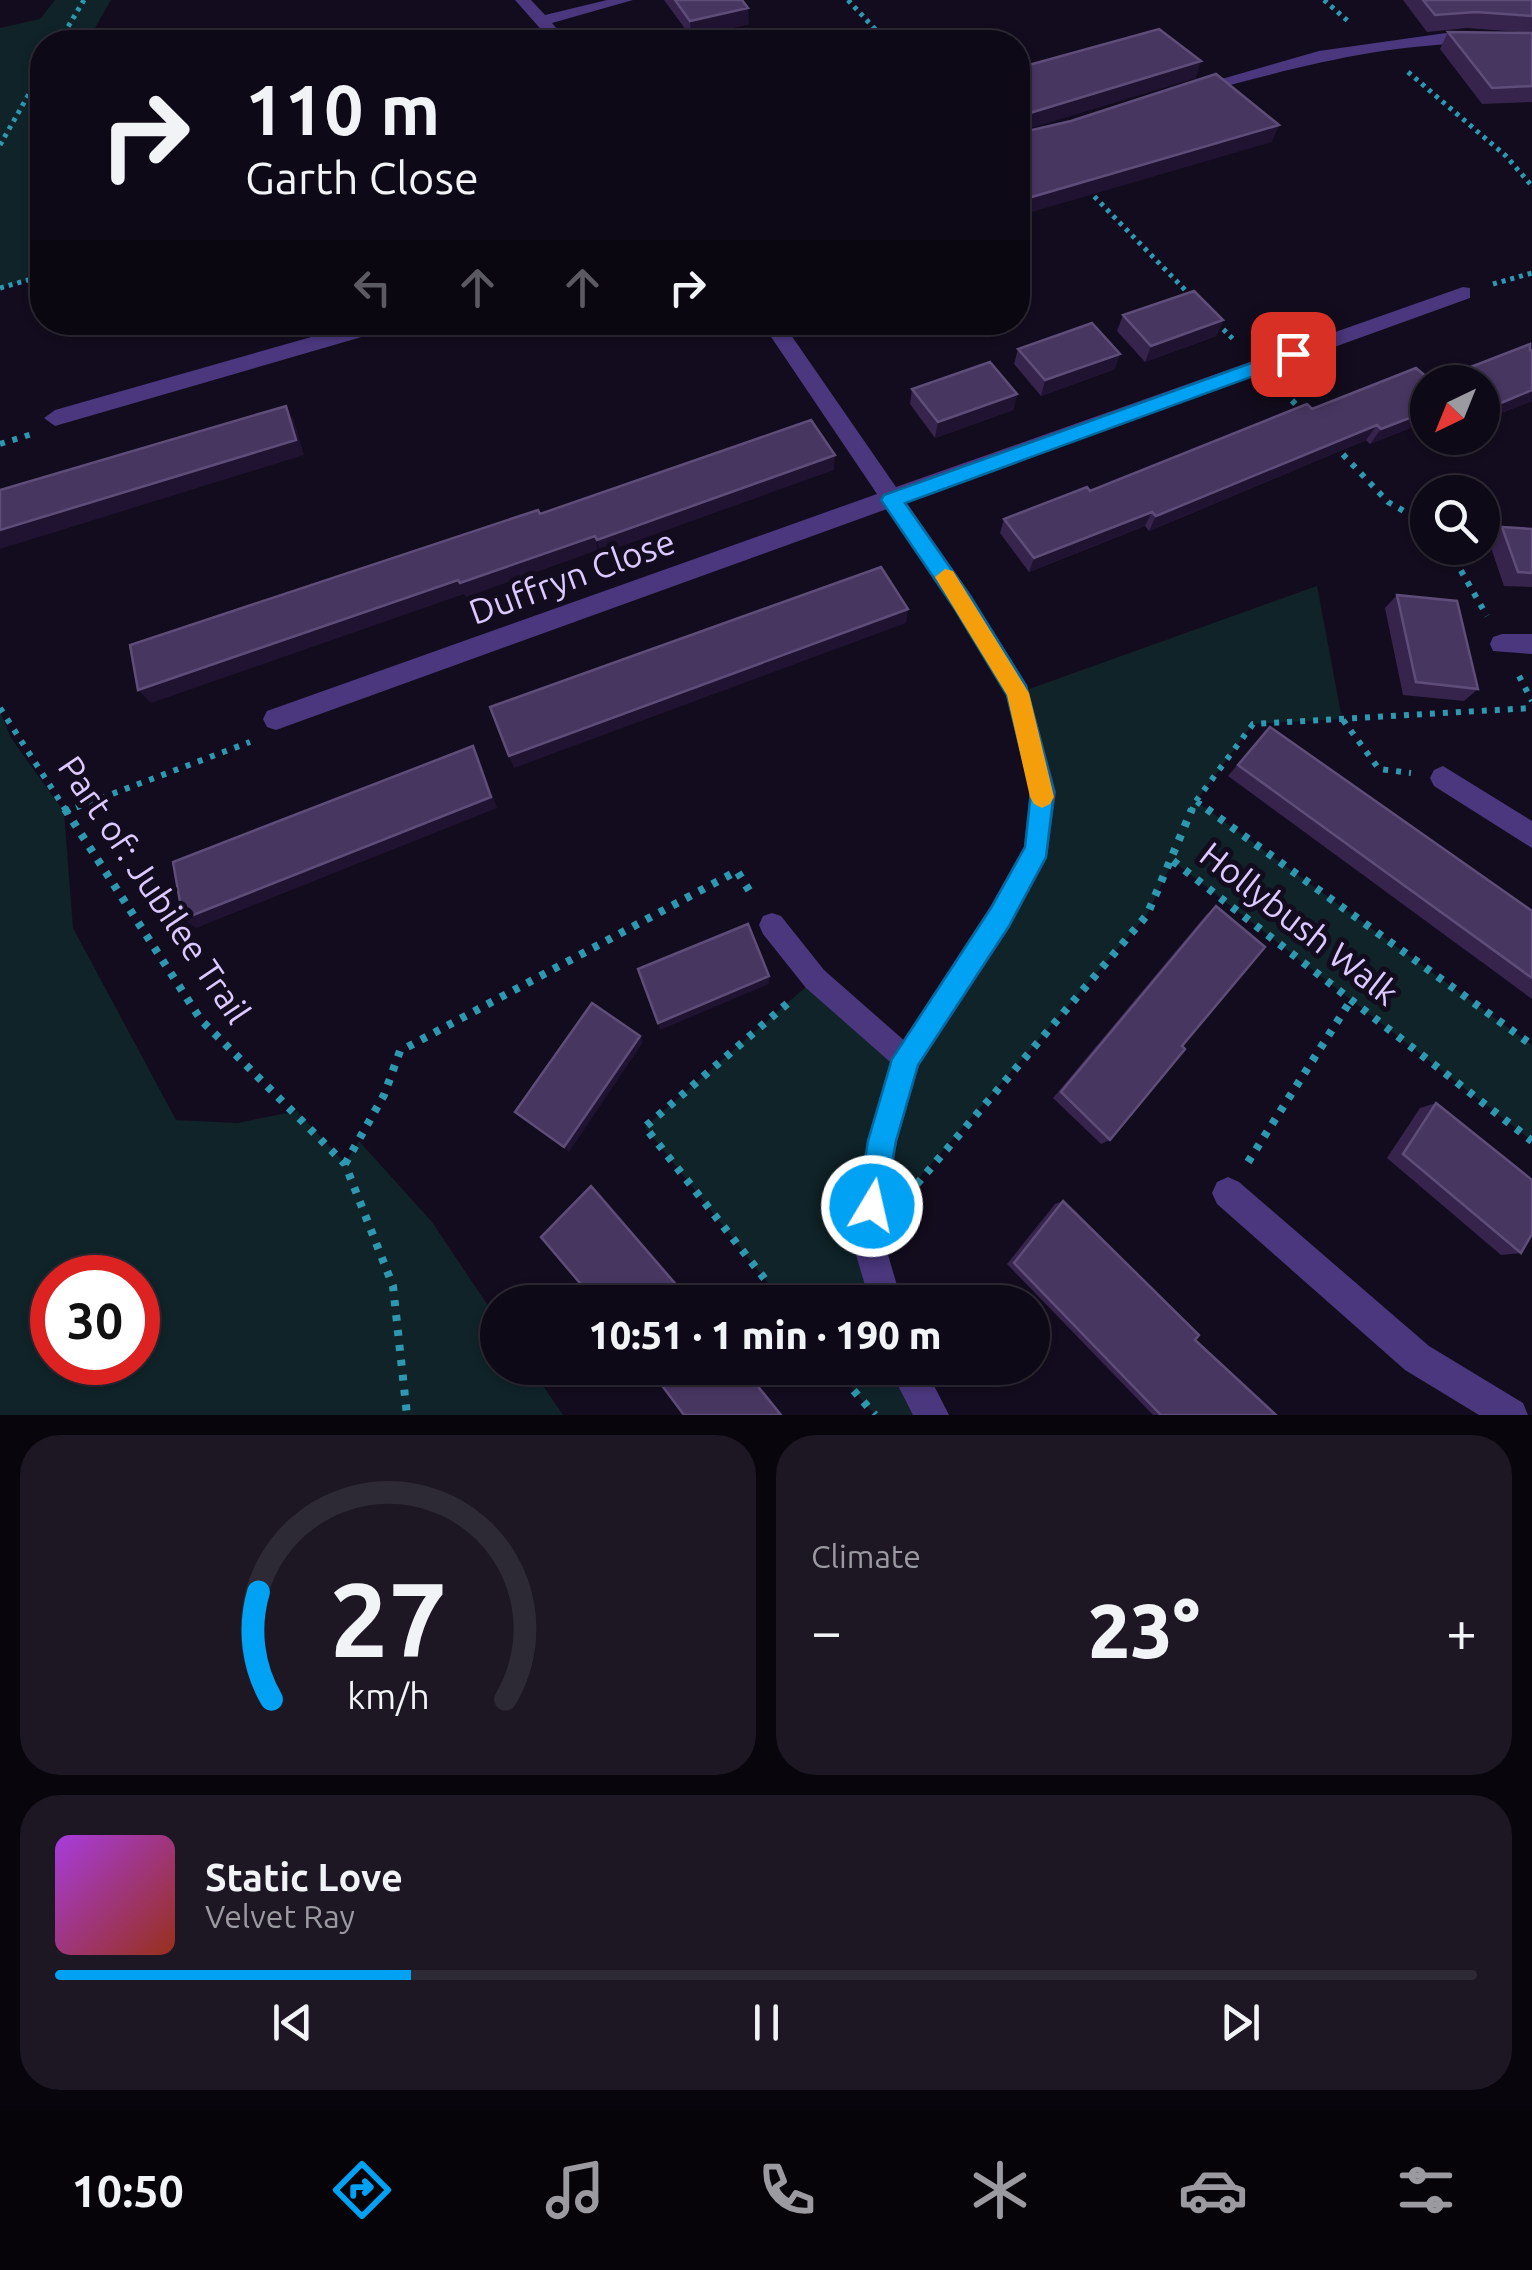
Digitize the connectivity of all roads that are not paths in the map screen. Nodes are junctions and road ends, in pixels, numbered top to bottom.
1 (523, 0) edge
2 (625, 0) edge
3 (541, 21) junction
4 (549, 30) edge
5 (1532, 40) edge
6 (1168, 97) edge
7 (1462, 293) dead end
8 (344, 335) edge
9 (781, 335) edge
10 (55, 418) dead end
11 (891, 500) junction
12 (1502, 644) road end
13 (1532, 644) edge
14 (276, 719) road end
15 (1442, 778) road end
16 (1532, 836) edge
17 (772, 925) road end
18 (906, 1059) junction
19 (1228, 1193) road end
20 (881, 1285) edge
21 (915, 1385) edge
22 (932, 1415) edge
23 (1511, 1415) edge

1 - 3 street
2 - 3 street
3 - 4 street
5 - 6 street
7 - 11 street, Duffryn Close
8 - 10 street
9 - 11 street
11 - 14 street, Duffryn Close
11 - 18 street
12 - 13 street
15 - 16 street
17 - 18 lane
18 - 20 street
19 - 23 street
21 - 22 street

